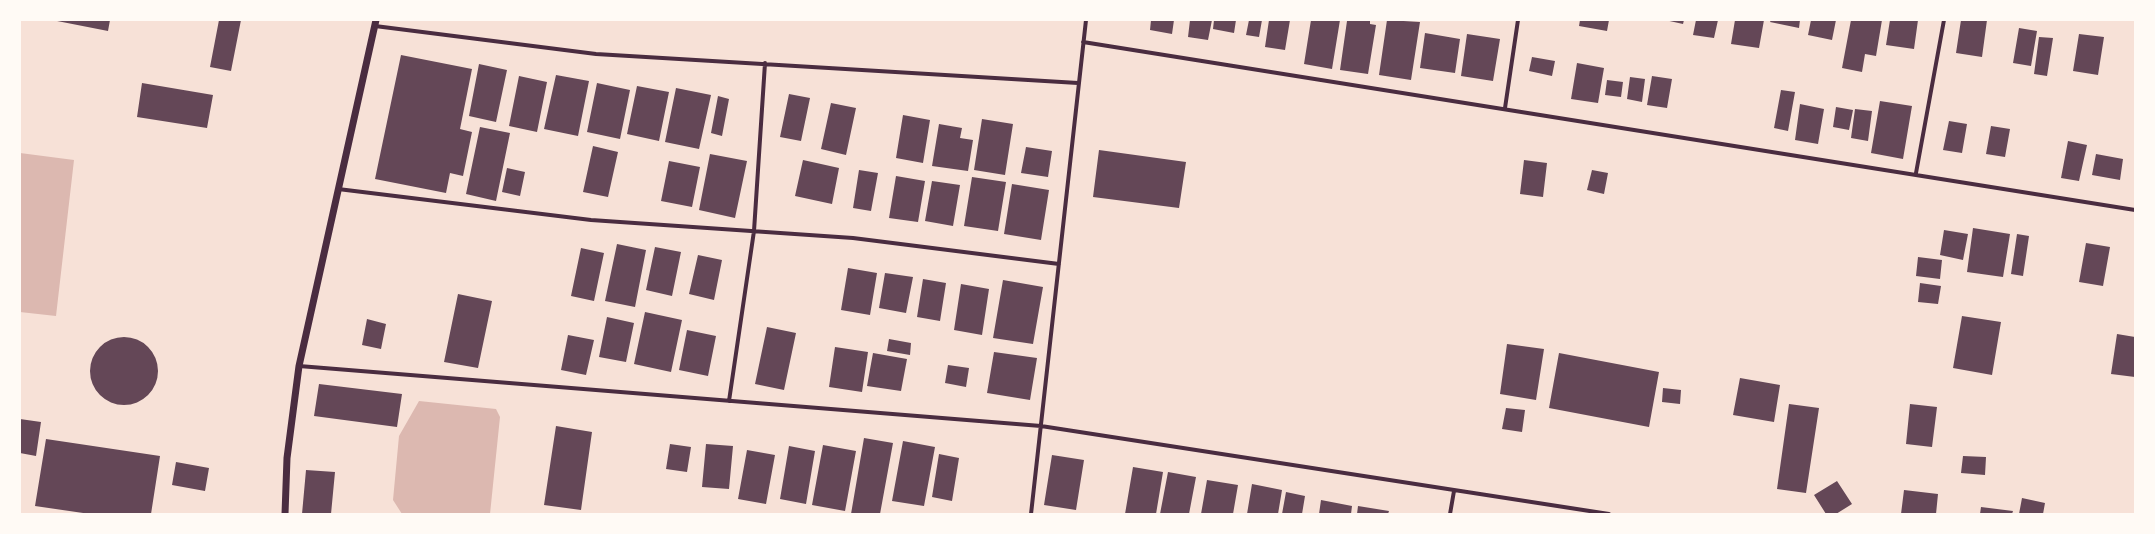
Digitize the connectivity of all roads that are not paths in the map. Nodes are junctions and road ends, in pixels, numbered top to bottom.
1 (1086, 20) edge
2 (1518, 20) edge
3 (1944, 20) edge
4 (375, 23) edge
5 (1083, 42) junction
6 (765, 63) junction
7 (1078, 83) junction
8 (1505, 108) junction
9 (1916, 174) junction
10 (338, 189) junction
11 (2135, 210) edge
12 (754, 231) junction
13 (1059, 264) junction
14 (299, 366) junction
15 (730, 401) junction
16 (1041, 426) junction
17 (1454, 491) junction
18 (285, 514) edge
19 (1031, 514) edge
20 (1450, 514) edge
21 (1608, 514) edge

1 - 5 street
2 - 8 street
3 - 9 street
4 - 6 street
4 - 10 street
5 - 7 street
5 - 8 street
6 - 7 street
6 - 12 street
7 - 13 street
8 - 9 street
9 - 11 street
10 - 12 street
10 - 14 street
12 - 13 street
12 - 15 street
13 - 16 street
14 - 15 street
14 - 18 street
15 - 16 street
16 - 17 street
16 - 19 street
17 - 20 street
17 - 21 street

